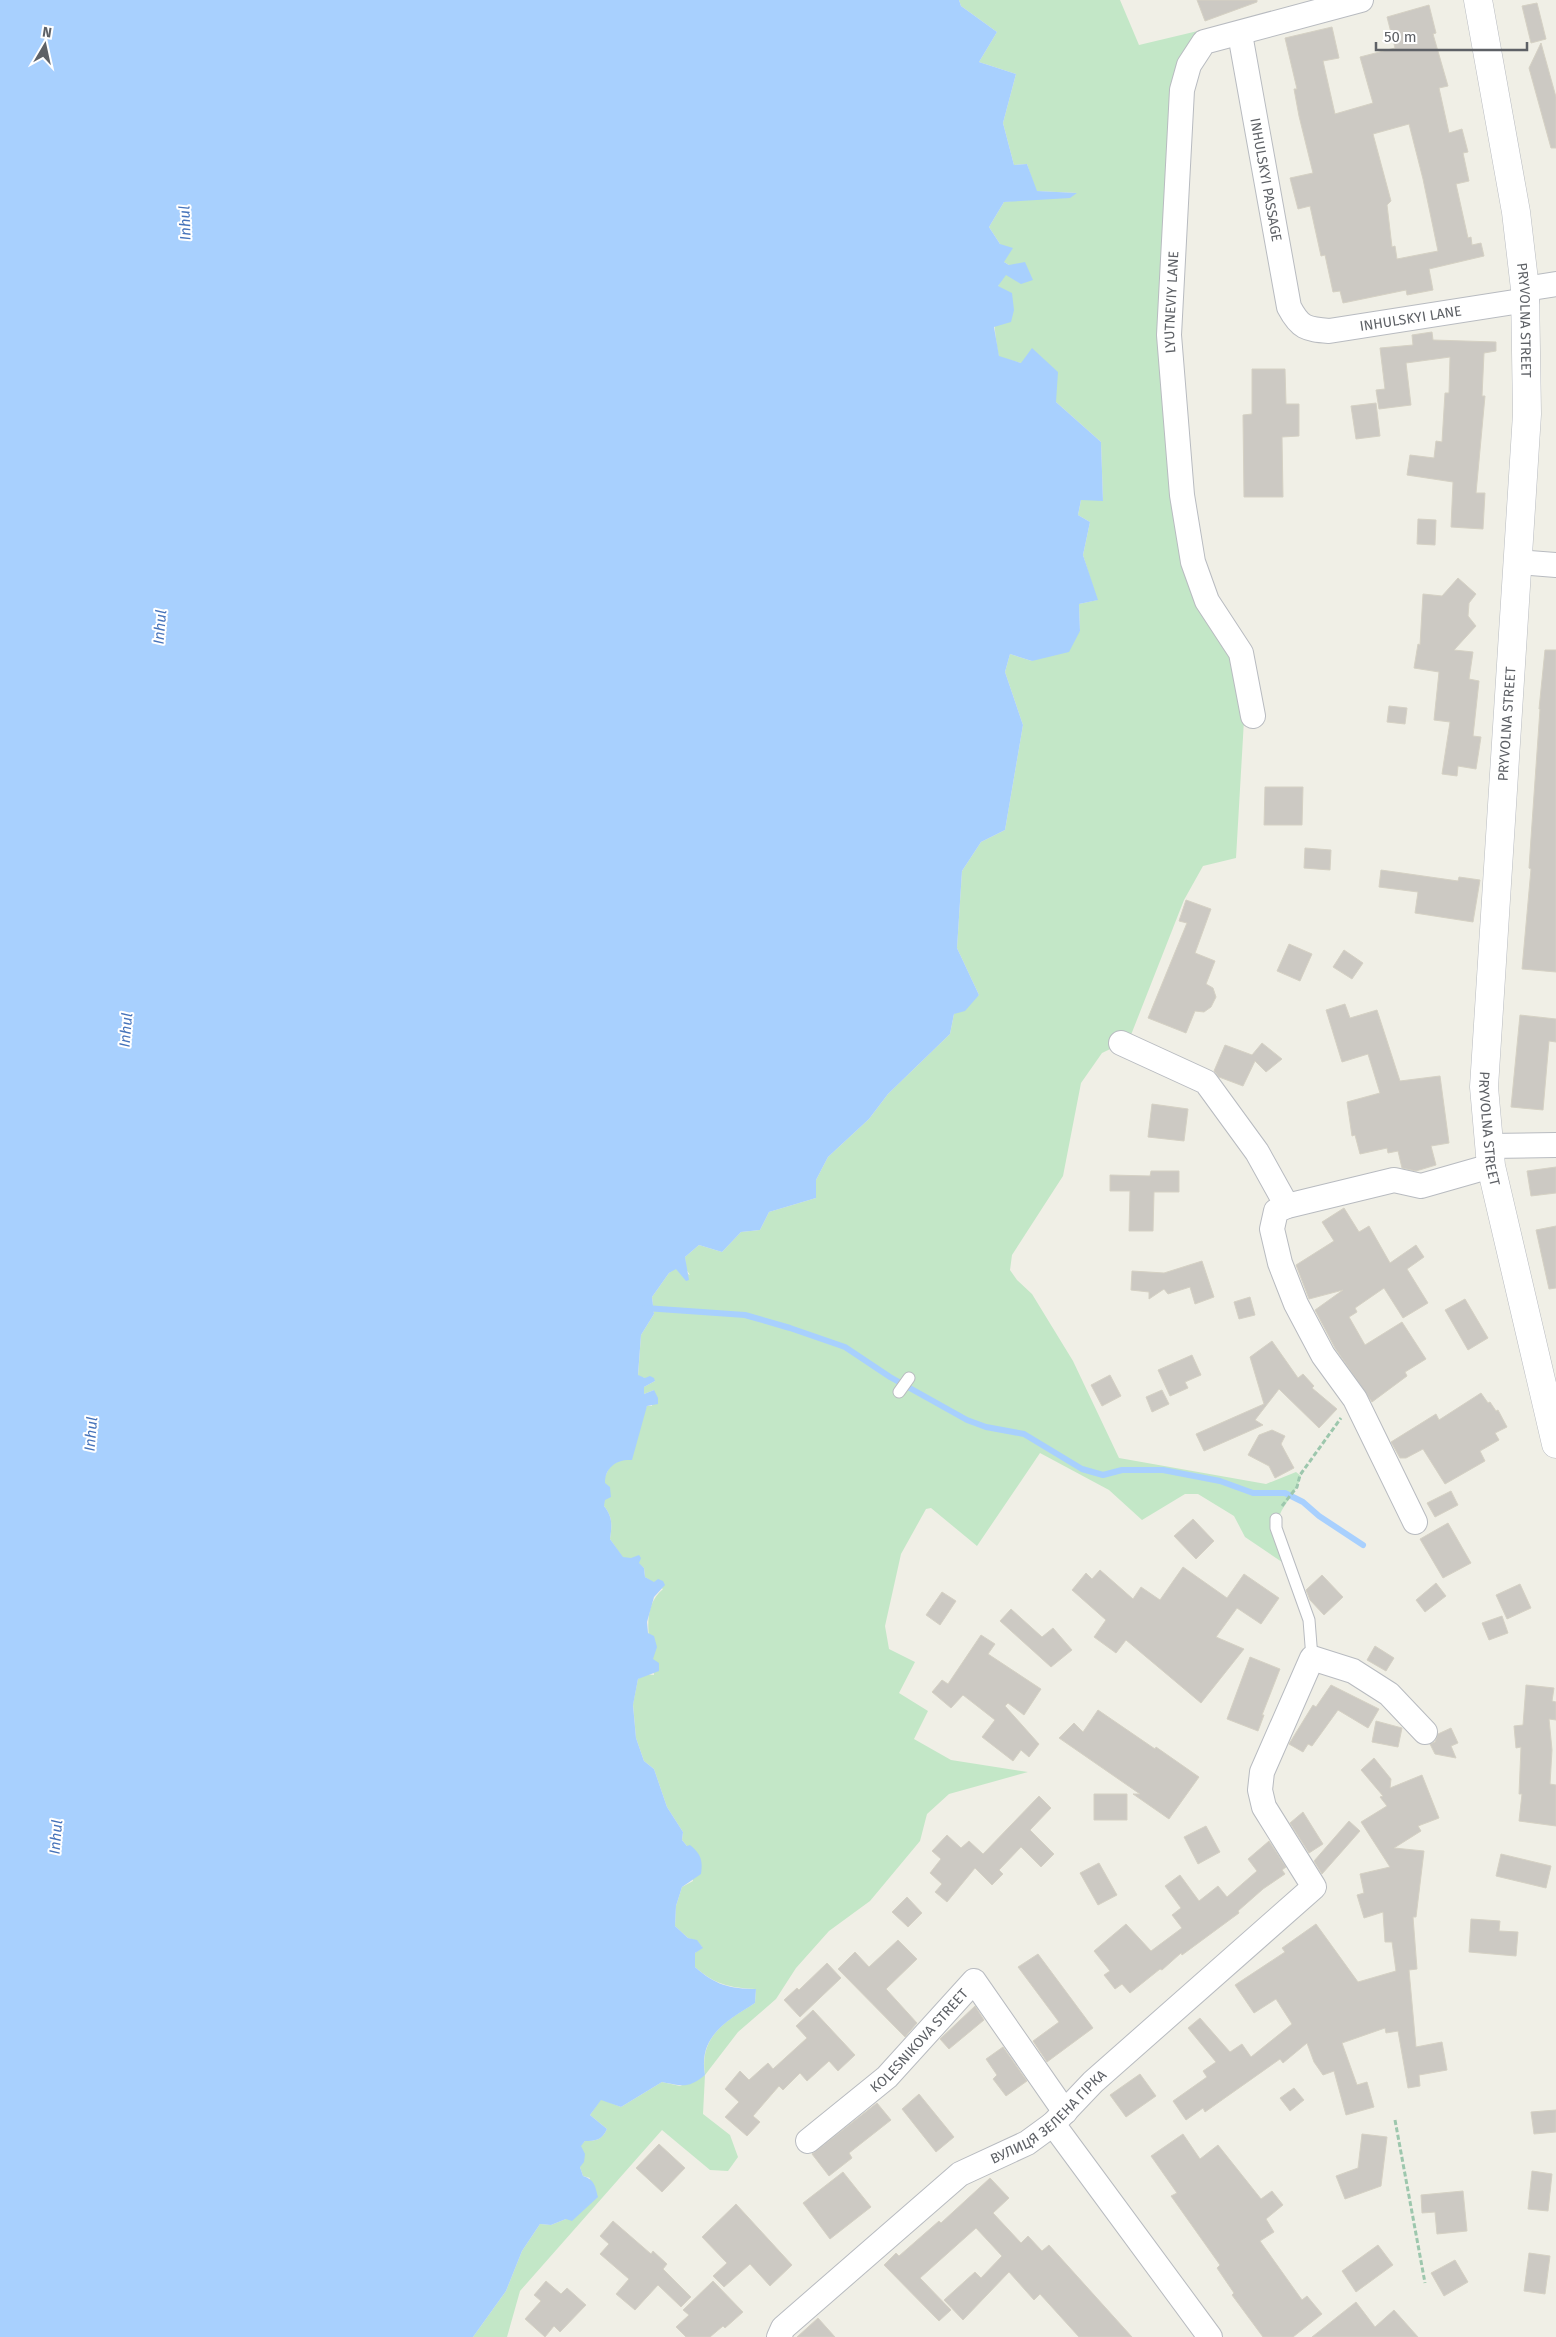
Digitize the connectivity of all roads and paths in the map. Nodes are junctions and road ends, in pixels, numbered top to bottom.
1 (1361, 0) edge
2 (1478, 0) edge
3 (1240, 34) junction
4 (1556, 284) edge
5 (1526, 294) junction
6 (1297, 322) joint
7 (1518, 562) junction
8 (1556, 565) edge
9 (1253, 716) dead end
10 (1121, 1043) dead end
11 (1556, 1145) edge
12 (1489, 1156) junction
13 (1287, 1206) junction
14 (909, 1378) dead end
15 (899, 1392) dead end
16 (1355, 1400) junction
17 (1556, 1444) edge
18 (1287, 1499) dead end
19 (1276, 1520) dead end
20 (1416, 1522) dead end
21 (1312, 1658) junction
22 (1425, 1732) dead end
23 (1059, 2118) junction
24 (1395, 2120) dead end
25 (808, 2142) dead end
26 (1426, 2283) dead end
27 (778, 2337) edge
28 (1210, 2337) edge

1 - 3 street, LYUTNEVIY LANE
2 - 5 street, PRYVOLNA STREET
3 - 6 street, INHULSKYI PASSAGE
3 - 9 street, LYUTNEVIY LANE
4 - 5 street, INHULSKYI LANE
5 - 6 street, INHULSKYI LANE
5 - 7 street, PRYVOLNA STREET
7 - 8 street
7 - 12 street, PRYVOLNA STREET
10 - 13 street
11 - 12 street
12 - 13 street
12 - 17 street, PRYVOLNA STREET
13 - 16 street
14 - 15 lane
16 - 18 path
16 - 20 street
19 - 21 lane
21 - 22 street
21 - 23 street, ВУЛИЦЯ ЗЕЛЕНА ГІРКА
23 - 25 street, KOLESNIKOVA STREET
23 - 27 street, ВУЛИЦЯ ЗЕЛЕНА ГІРКА
23 - 28 street, KOLESNIKOVA STREET
24 - 26 path

